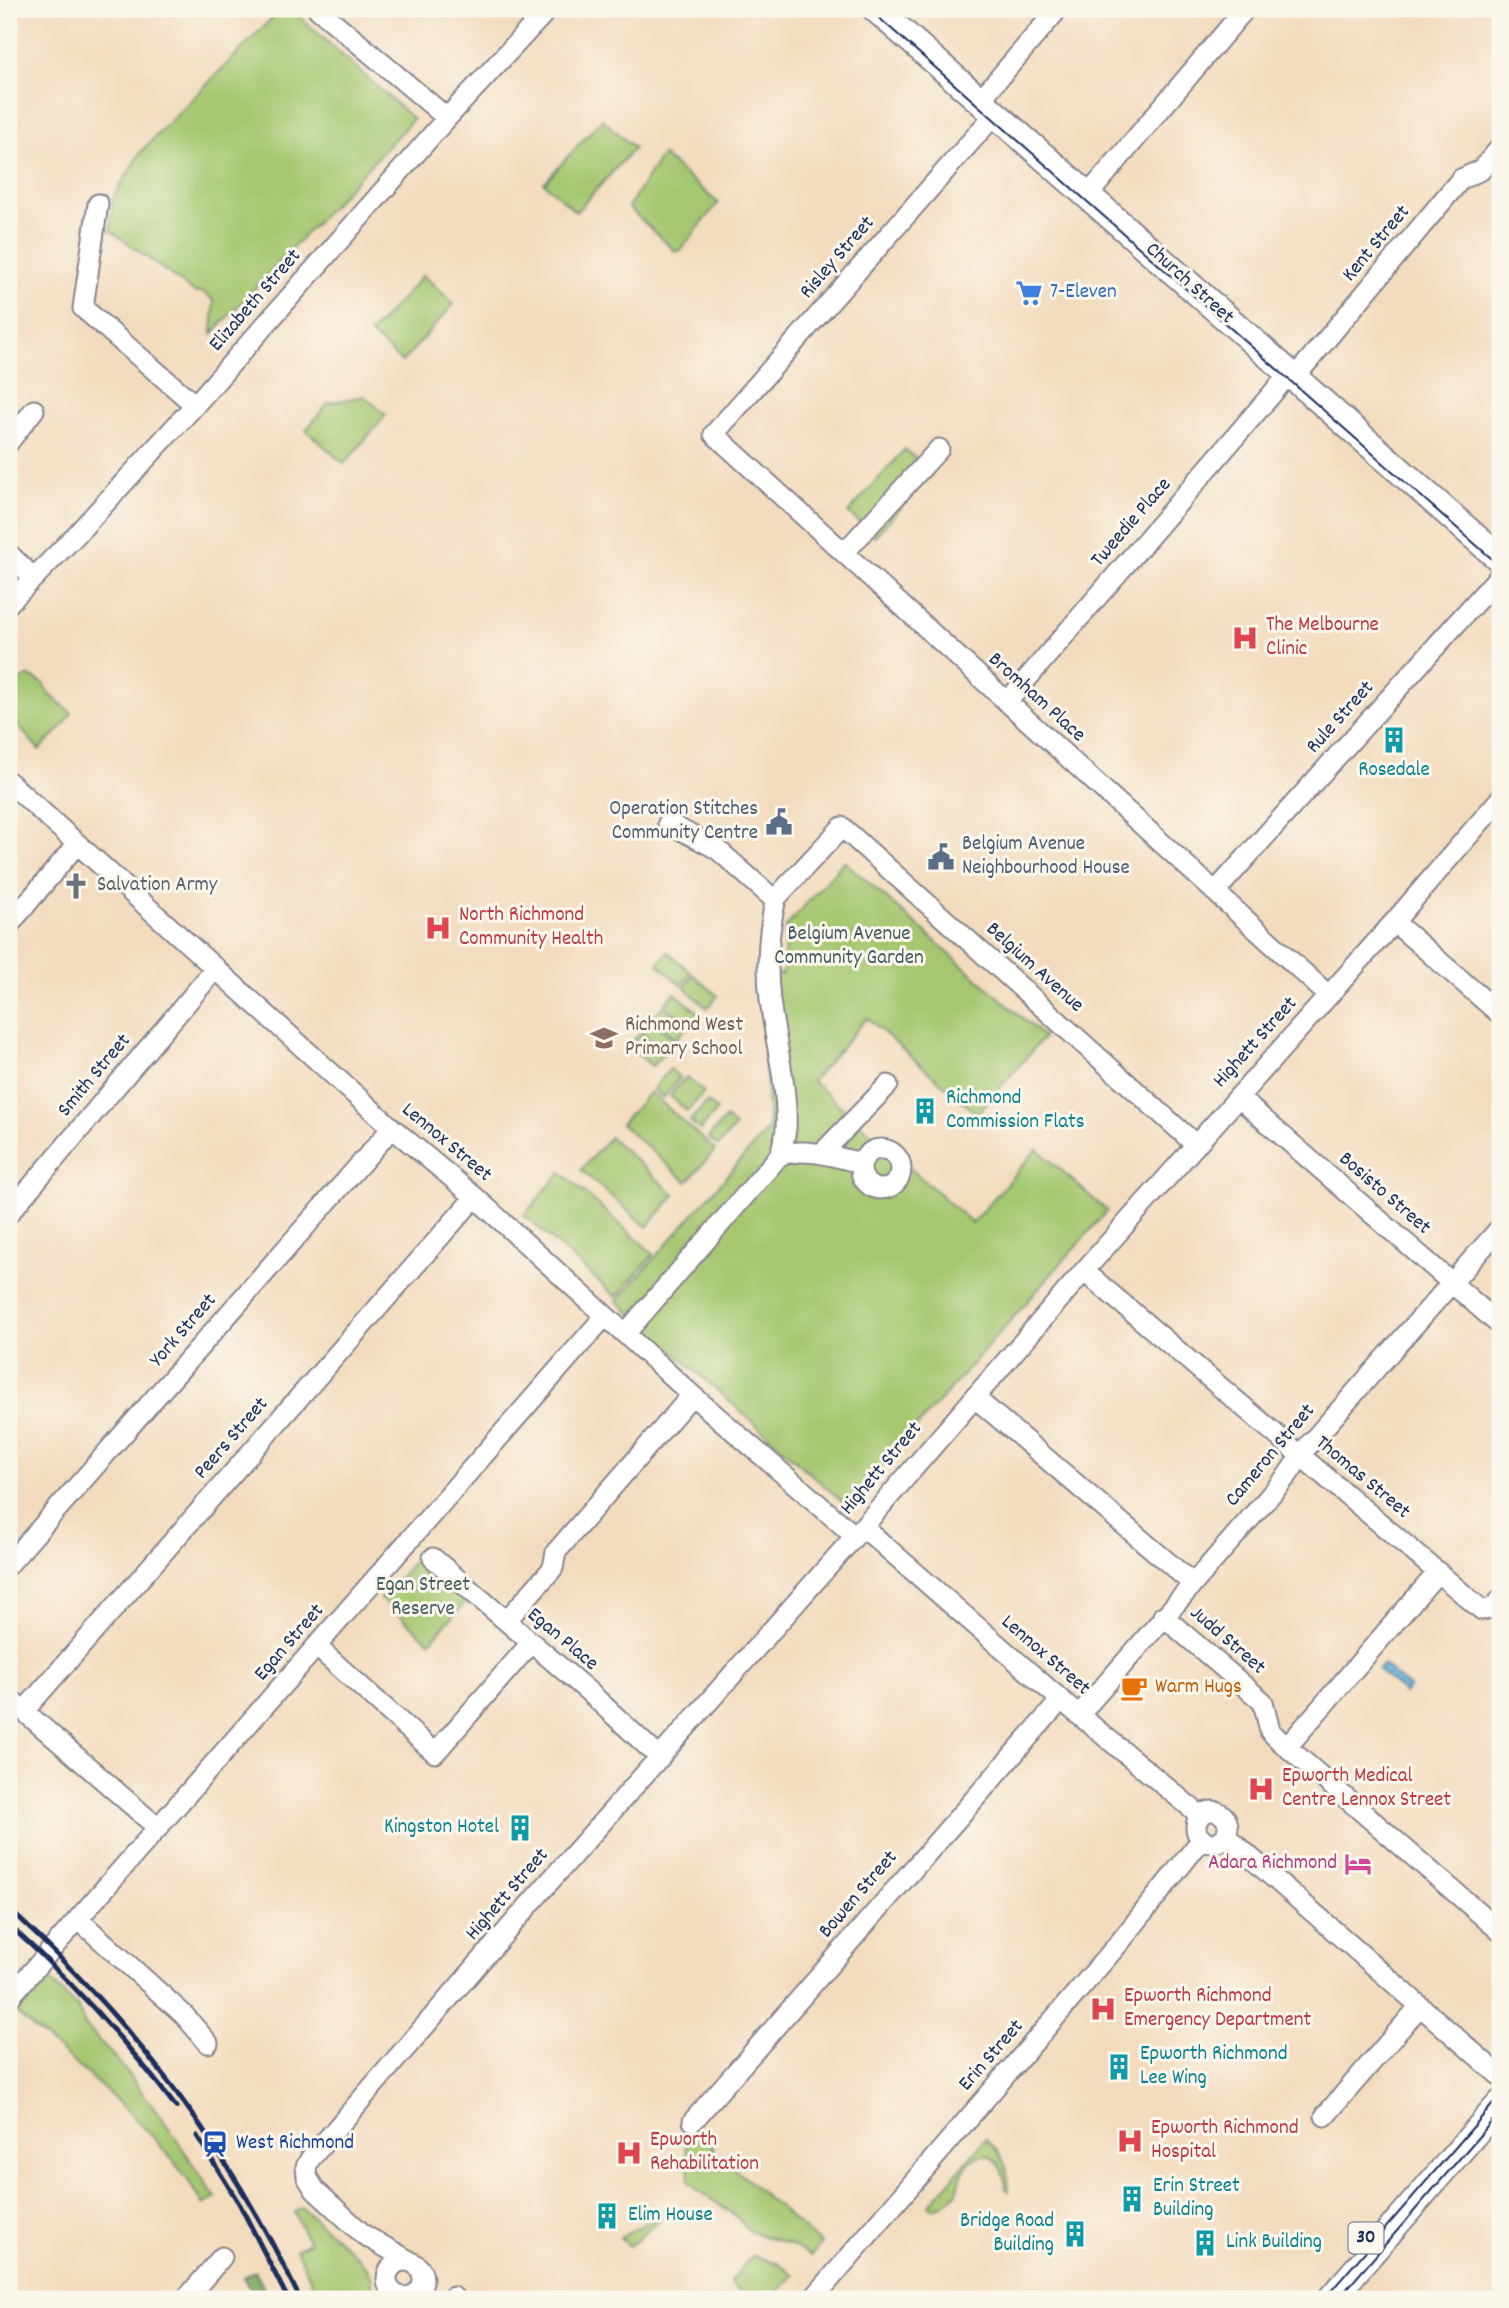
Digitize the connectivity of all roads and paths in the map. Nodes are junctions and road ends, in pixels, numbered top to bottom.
1 (318, 9) edge
2 (876, 9) edge
3 (1058, 9) edge
4 (1245, 9) edge
5 (542, 14) edge
6 (988, 106) junction
7 (447, 118) junction
8 (1500, 148) edge
9 (1088, 195) junction
10 (98, 204) dead end
11 (1292, 375) junction
12 (195, 405) junction
13 (34, 410) dead end
14 (714, 434) joint
15 (9, 442) edge
16 (939, 449) dead end
17 (844, 553) junction
18 (9, 554) edge
19 (1500, 559) edge
20 (1500, 575) edge
21 (34, 578) junction
22 (9, 603) edge
23 (1007, 702) junction
24 (9, 782) edge
25 (1500, 799) edge
26 (668, 824) dead end
27 (77, 844) junction
28 (1215, 892) junction
29 (776, 898) junction
30 (1394, 922) junction
31 (9, 925) edge
32 (216, 968) junction
33 (1328, 995) junction
34 (1500, 1014) edge
35 (888, 1085) dead end
36 (1238, 1097) junction
37 (392, 1128) junction
38 (1195, 1144) junction
39 (822, 1153) junction
40 (780, 1155) junction
41 (862, 1163) dead end
42 (475, 1197) junction
43 (9, 1213) edge
44 (1500, 1228) edge
45 (1084, 1271) junction
46 (1451, 1282) junction
47 (605, 1316) junction
48 (1500, 1325) edge
49 (625, 1334) junction
50 (692, 1395) junction
51 (974, 1397) junction
52 (1301, 1457) junction
53 (859, 1532) junction
54 (433, 1558) dead end
55 (9, 1564) edge
56 (1438, 1572) junction
57 (1192, 1583) junction
58 (1500, 1600) edge
59 (1163, 1616) junction
60 (506, 1621) junction
61 (531, 1643) junction
62 (317, 1647) junction
63 (1061, 1700) junction
64 (16, 1704) edge
65 (1079, 1715) junction
66 (1287, 1747) junction
67 (660, 1758) junction
68 (1201, 1816) junction
69 (158, 1828) junction
70 (1226, 1836) junction
71 (1202, 1839) junction
72 (78, 1919) junction
73 (1500, 1931) edge
74 (9, 1998) edge
75 (1420, 2006) junction
76 (208, 2043) dead end
77 (1500, 2076) edge
78 (1500, 2104) edge
79 (1325, 2116) dead end
80 (693, 2121) dead end
81 (1425, 2191) junction
82 (364, 2235) junction
83 (222, 2258) dead end
84 (413, 2263) junction
85 (386, 2286) edge
86 (416, 2295) edge
87 (186, 2299) edge
88 (813, 2299) edge
89 (1317, 2299) edge
90 (1331, 2299) edge
91 (1351, 2299) edge

1 - 7 street
2 - 6 main road, Church Street
3 - 6 street, Risley Street
4 - 9 street
5 - 7 street, Elizabeth Street
6 - 9 main road, Church Street
6 - 14 street, Risley Street
7 - 12 street, Elizabeth Street
8 - 11 street, Kent Street
9 - 11 main road, Church Street
10 - 12 street
11 - 19 main road, Church Street
11 - 23 street, Tweedie Place
12 - 21 street, Elizabeth Street
13 - 15 street
14 - 17 street, Bromham Place
16 - 17 street
17 - 23 street, Bromham Place
18 - 21 street
20 - 28 street, Rule Street
21 - 22 street, Elizabeth Street
23 - 28 street, Bromham Place
24 - 27 street, Lennox Street
25 - 30 street, Highett Street
26 - 29 street
27 - 31 street
27 - 32 street, Lennox Street
28 - 33 street, Bromham Place
29 - 38 street, Belgium Avenue
29 - 40 street
30 - 33 street, Highett Street
30 - 34 street
32 - 37 street, Lennox Street
32 - 43 street, Smith Street
33 - 36 street, Highett Street
35 - 39 street
36 - 38 street, Highett Street
36 - 46 street, Bosisto Street
37 - 42 street, Lennox Street
37 - 55 street, York Street
38 - 45 street, Highett Street
39 - 40 street
39 - 41 street
40 - 49 street
42 - 47 street, Lennox Street
42 - 64 street, Peers Street
44 - 46 street, Cameron Street
45 - 51 street, Highett Street
45 - 52 street, Thomas Street
46 - 48 street, Bosisto Street
46 - 52 street, Cameron Street
47 - 49 street, Lennox Street
47 - 62 street, Egan Street
49 - 50 street, Lennox Street
50 - 53 street, Lennox Street
50 - 60 street
51 - 53 street, Highett Street
51 - 57 street
52 - 56 street, Thomas Street
52 - 57 street, Cameron Street
53 - 63 street, Lennox Street
53 - 67 street, Highett Street
54 - 60 street, Egan Place
56 - 58 street, Thomas Street
56 - 66 street
57 - 59 street, Cameron Street
59 - 65 street, Cameron Street
59 - 66 street, Judd Street
60 - 61 street, Egan Place
61 - 62 street
61 - 67 street, Egan Place
62 - 69 street, Egan Street
63 - 65 street, Lennox Street
63 - 80 street, Bowen Street
64 - 69 street
65 - 68 street, Lennox Street
66 - 73 street, Judd Street
67 - 82 street, Highett Street
68 - 70 street
68 - 71 street
69 - 72 street, Egan Street
70 - 71 street
70 - 75 street
71 - 88 street, Erin Street
72 - 74 street, Egan Street
72 - 76 street
75 - 77 street
75 - 79 street
78 - 81 main road, 30
81 - 89 main road, 30
81 - 90 main road, 30
81 - 91 main road, 30
82 - 84 street
82 - 85 street
83 - 87 street
84 - 85 street
84 - 86 street
85 - 86 street

